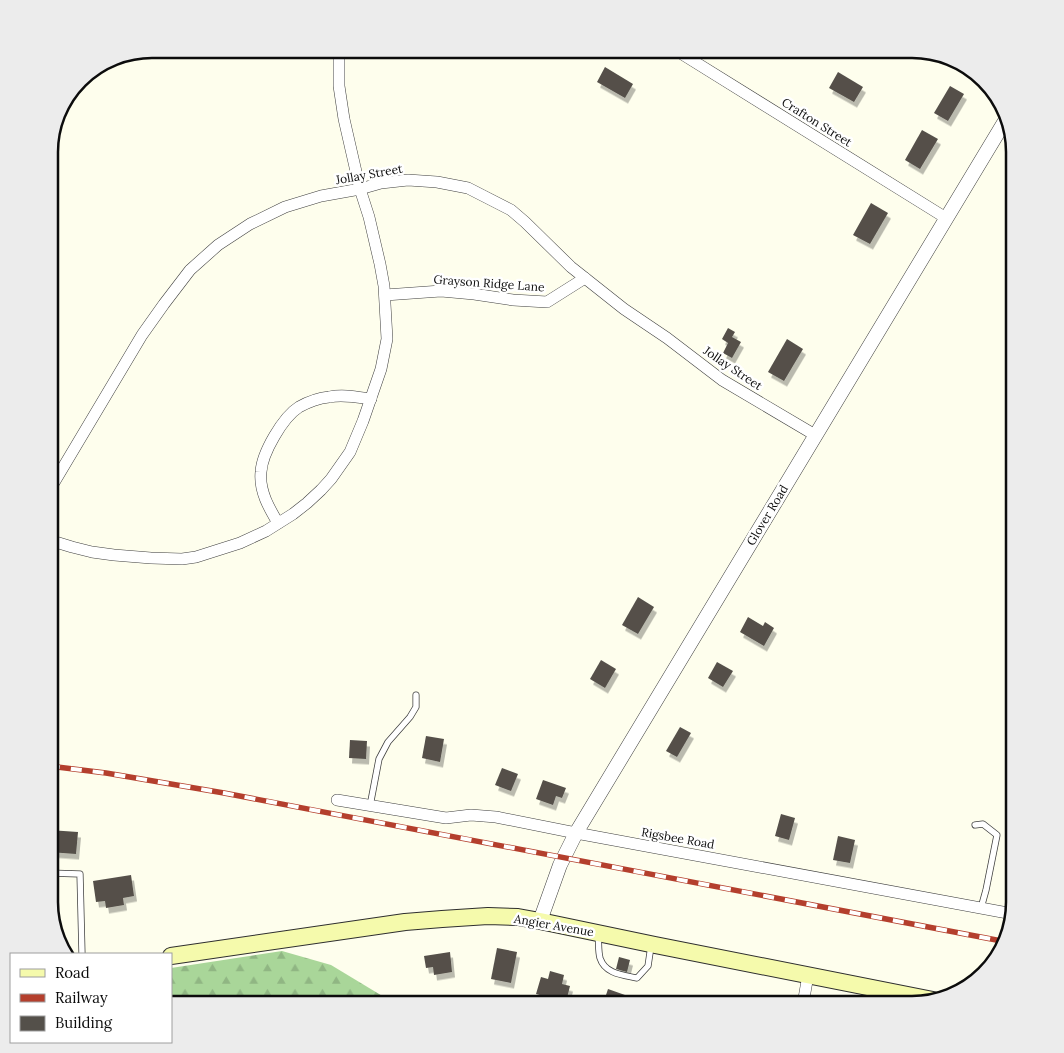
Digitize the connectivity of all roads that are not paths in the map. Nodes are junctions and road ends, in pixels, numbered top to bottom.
1 (339, 58) edge
2 (688, 58) edge
3 (1003, 124) edge
4 (360, 189) junction
5 (946, 218) junction
6 (585, 278) junction
7 (385, 295) junction
8 (371, 398) junction
9 (815, 435) junction
10 (58, 476) edge
11 (278, 523) junction
12 (58, 543) edge
13 (416, 695) dead end
14 (337, 800) dead end
15 (370, 806) junction
16 (975, 825) dead end
17 (576, 833) junction
18 (58, 873) edge
19 (981, 908) junction
20 (1006, 913) edge
21 (540, 921) junction
22 (598, 932) junction
23 (651, 944) junction
24 (82, 953) edge
25 (172, 956) edge
26 (808, 975) junction
27 (804, 996) edge
28 (913, 996) edge

1 - 4 street
2 - 5 street, Crafton Street
3 - 5 street, Glover Road
4 - 6 street, Jollay Street
4 - 7 street
4 - 10 street, Jollay Street
5 - 9 street, Glover Road
6 - 7 street, Grayson Ridge Lane
6 - 9 street, Jollay Street
7 - 8 street
8 - 11 street
8 - 11 street
9 - 17 street, Glover Road
11 - 12 street
13 - 15 lane
14 - 15 street, Rigsbee Road
15 - 17 street, Rigsbee Road
16 - 19 lane
17 - 19 street, Rigsbee Road
17 - 21 street, Glover Road
18 - 24 lane
19 - 20 street, Rigsbee Road
21 - 22 main road, Angier Avenue
21 - 25 main road, Angier Avenue
22 - 23 main road, Angier Avenue
22 - 23 lane
23 - 26 main road, Angier Avenue
26 - 27 street
26 - 28 main road, Angier Avenue

